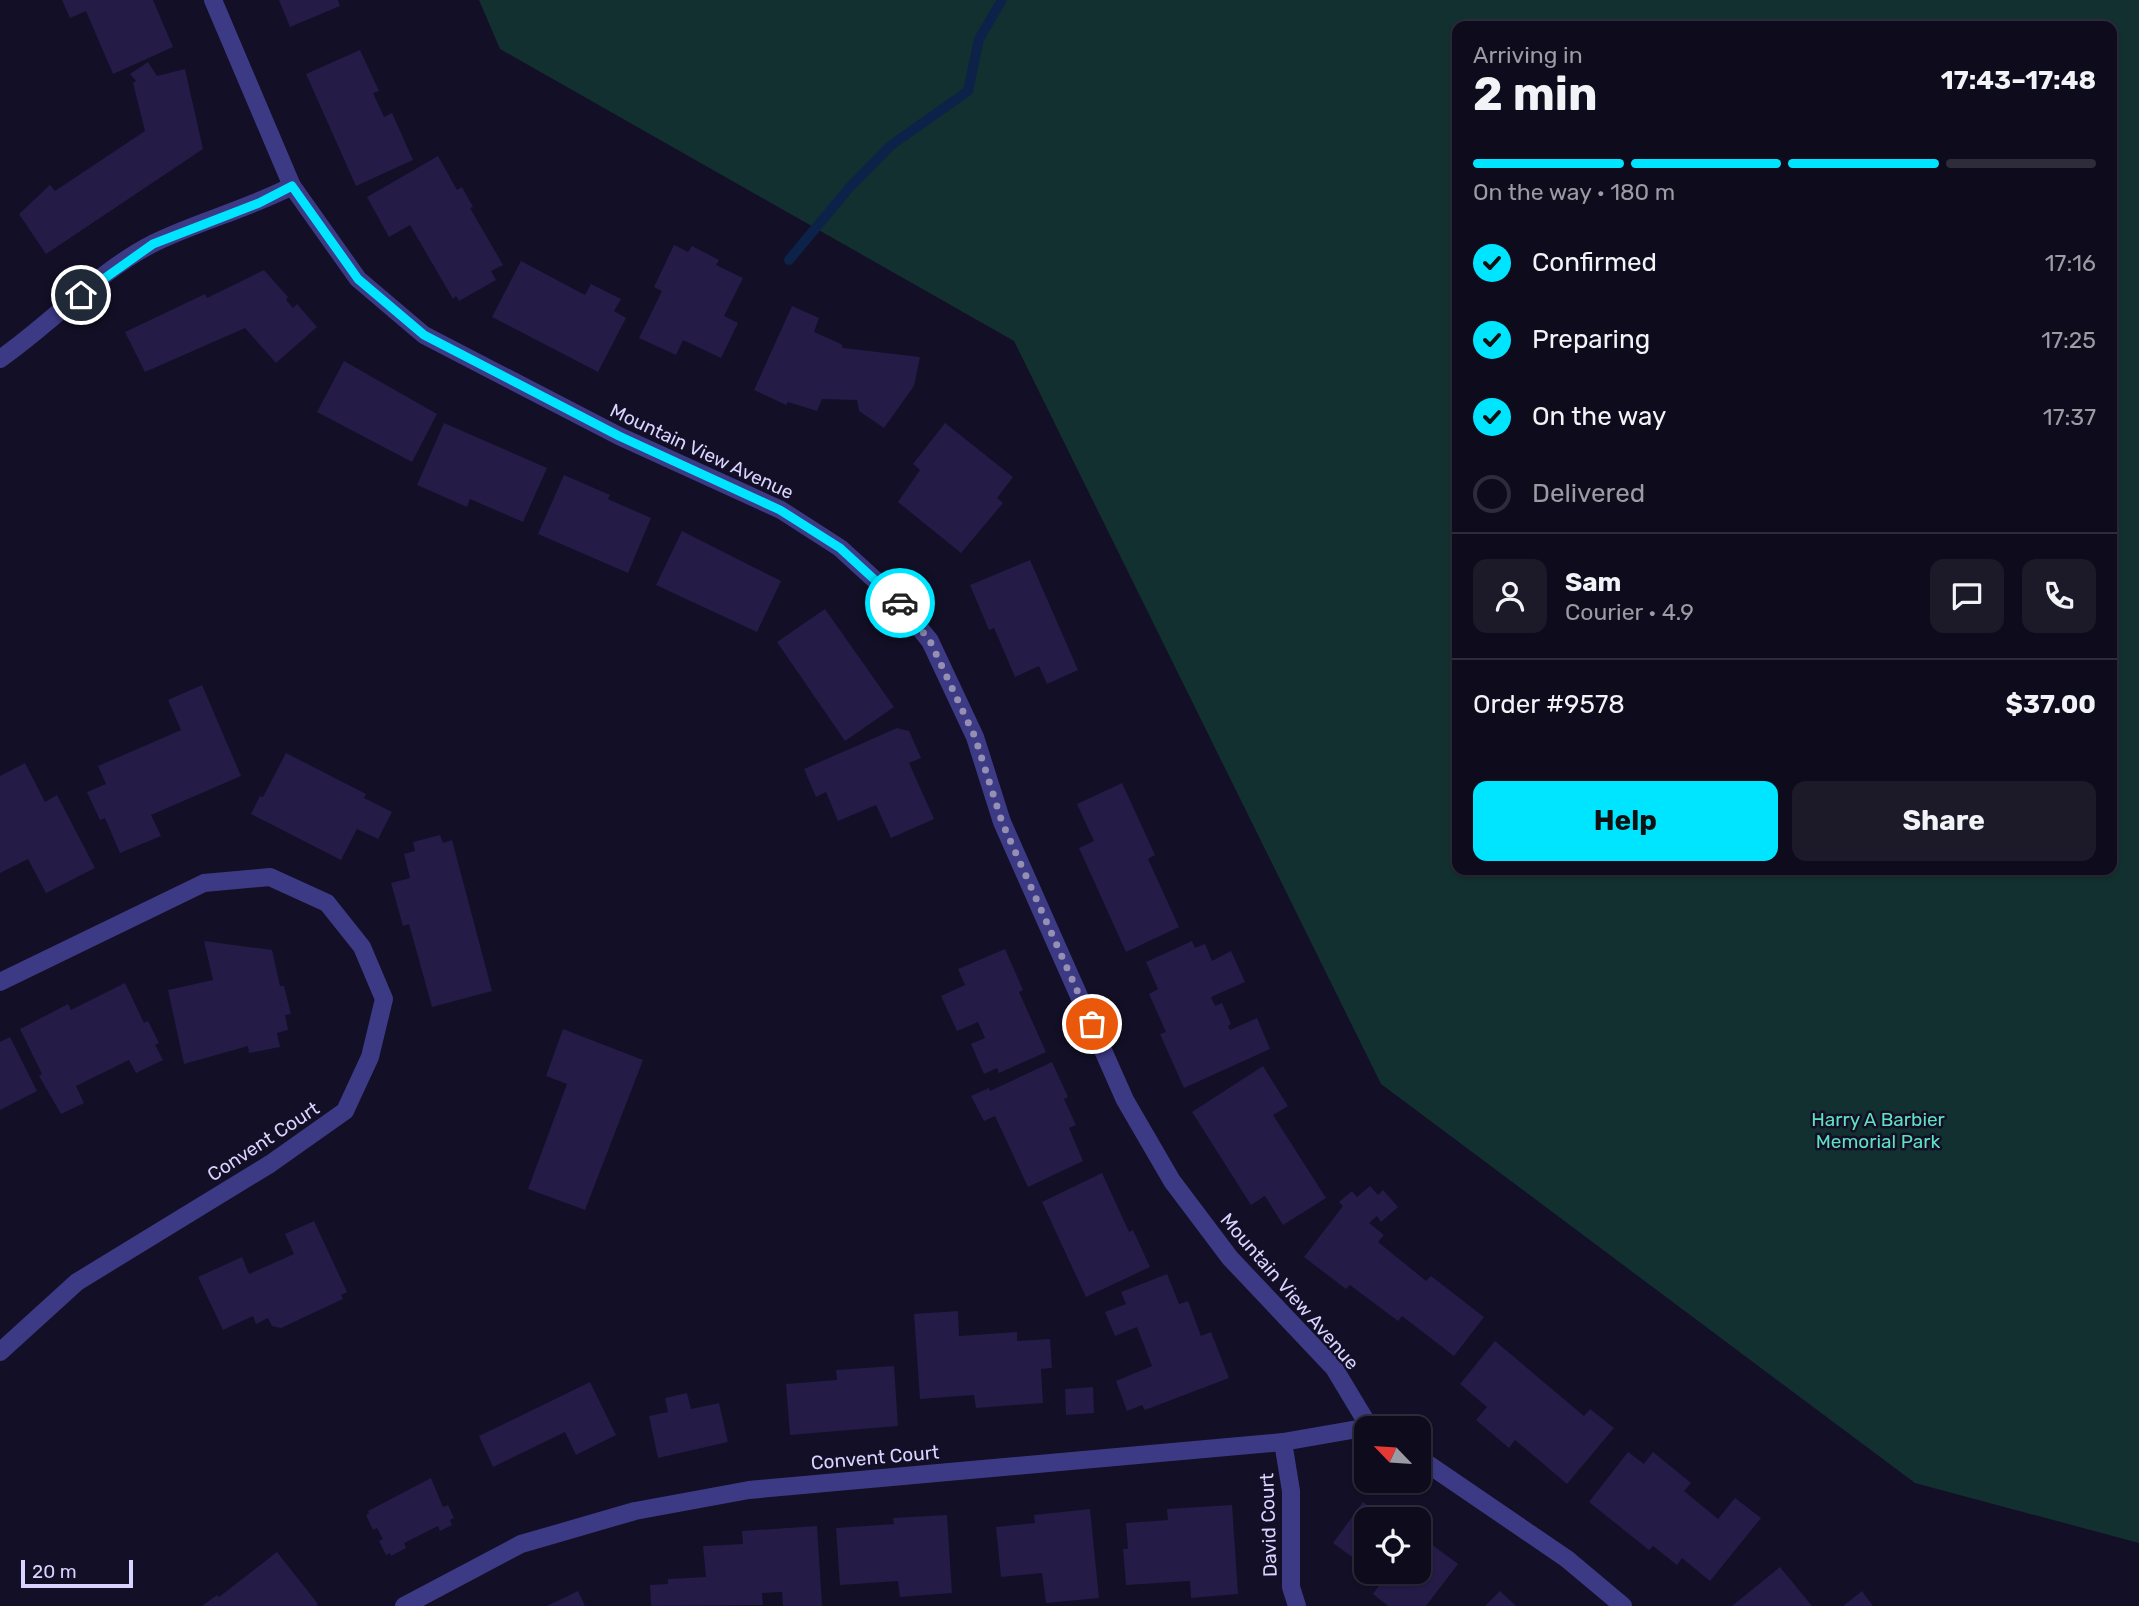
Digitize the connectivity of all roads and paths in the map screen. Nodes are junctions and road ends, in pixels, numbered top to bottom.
1 (212, 0) edge
2 (292, 186) junction
3 (0, 359) edge
4 (0, 982) edge
5 (0, 1352) edge
6 (1363, 1416) edge
7 (1354, 1431) edge
8 (1283, 1442) junction
9 (1432, 1467) edge
10 (404, 1606) edge
11 (1297, 1606) edge
12 (1623, 1606) edge

1 - 2 street, Mountain View Avenue
2 - 3 street
2 - 6 street, Mountain View Avenue
4 - 5 street, Convent Court
7 - 8 street, Convent Court
8 - 10 street, Convent Court
8 - 11 street, David Court
9 - 12 street

